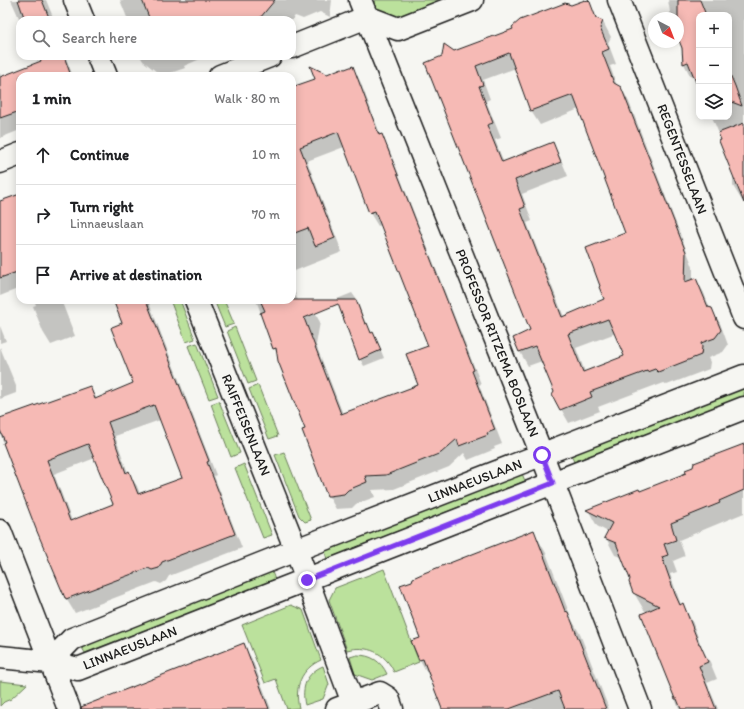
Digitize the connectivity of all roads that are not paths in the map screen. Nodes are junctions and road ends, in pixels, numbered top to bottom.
1 (75, 0) edge
2 (472, 0) edge
3 (619, 0) edge
4 (368, 6) edge
5 (82, 16) edge
6 (296, 45) edge
7 (100, 60) edge
8 (260, 60) edge
9 (104, 72) edge
10 (230, 72) edge
11 (16, 156) edge
12 (0, 162) edge
13 (198, 304) edge
14 (744, 318) edge
15 (744, 376) edge
16 (744, 408) edge
17 (542, 455) junction
18 (553, 483) junction
19 (0, 531) edge
20 (296, 550) junction
21 (307, 580) junction
22 (0, 657) edge
23 (50, 662) junction
24 (345, 706) edge
25 (69, 709) edge
26 (392, 709) edge
27 (640, 709) edge

1 - 5 street
2 - 4 street
3 - 14 street, REGENTESSELAAN
4 - 6 street
4 - 17 street, PROFESSOR RITZEMA BOSLAAN
7 - 9 street
8 - 10 street
11 - 12 street
13 - 20 street, RAIFFEISENLAAN
15 - 17 street, LINNAEUSLAAN
16 - 18 street, LINNAEUSLAAN
17 - 18 street, PROFESSOR RITZEMA BOSLAAN
17 - 20 street, LINNAEUSLAAN
18 - 21 street, LINNAEUSLAAN
18 - 27 street, PROFESSOR RITZEMA BOSLAAN
19 - 23 street
20 - 21 street
20 - 23 street, LINNAEUSLAAN
21 - 23 street, LINNAEUSLAAN
21 - 24 street
22 - 23 street
23 - 25 street
24 - 26 street

